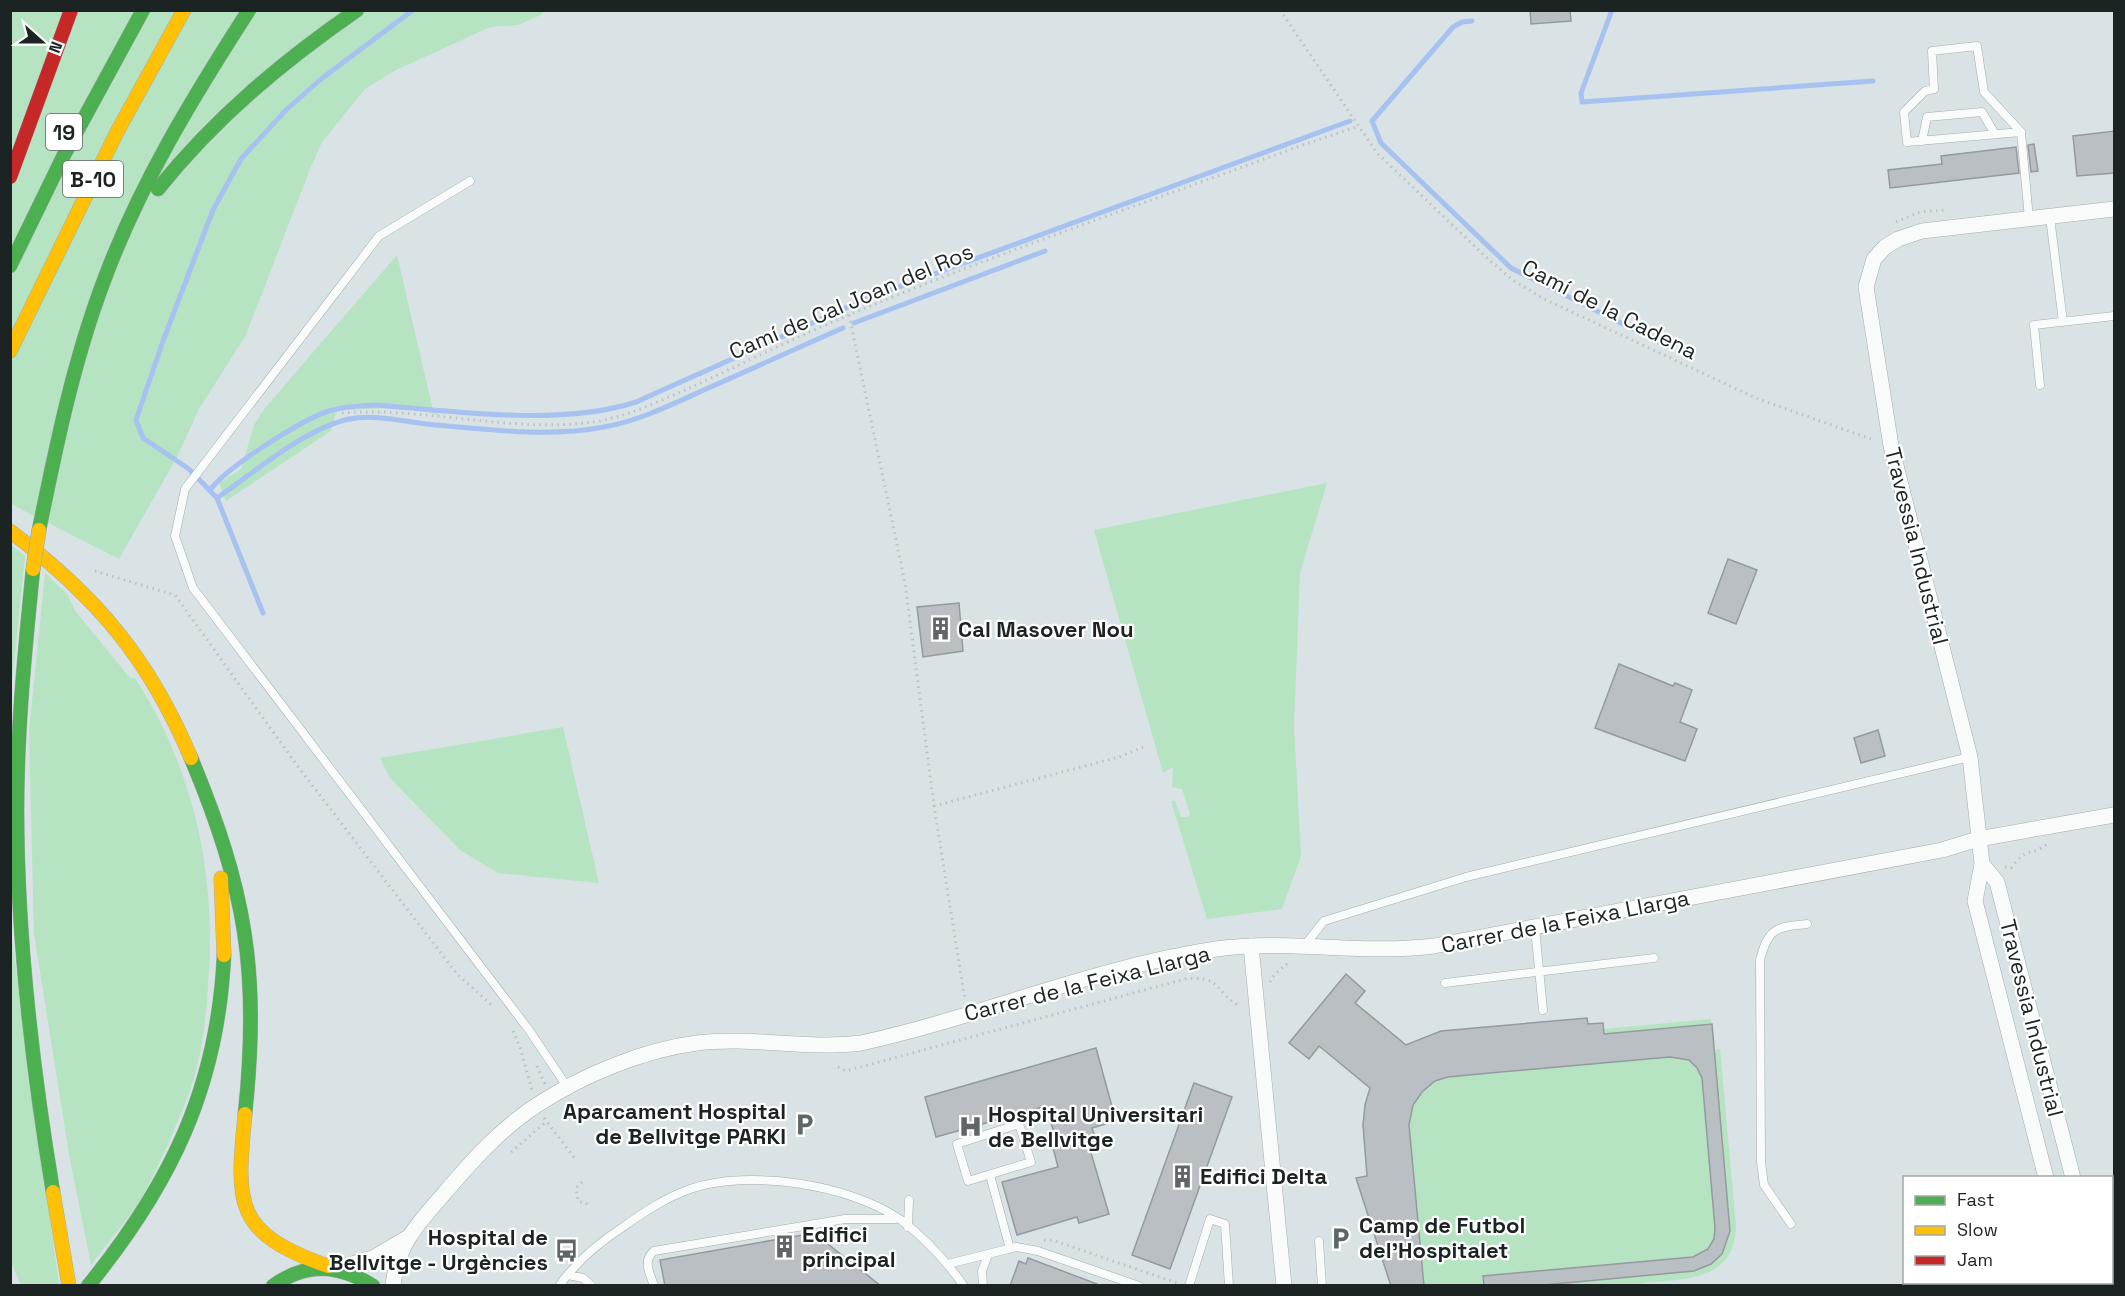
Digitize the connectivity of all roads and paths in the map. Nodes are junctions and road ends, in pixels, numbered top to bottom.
1 (71, 10) edge
2 (143, 10) edge
3 (184, 10) edge
4 (249, 10) edge
5 (357, 10) edge
6 (1280, 10) edge
7 (93, 72) dead end
8 (1359, 126) junction
9 (2021, 132) junction
10 (1995, 134) junction
11 (1922, 141) junction
12 (10, 177) edge
13 (470, 182) dead end
14 (2115, 209) edge
15 (1950, 210) dead end
16 (2050, 217) junction
17 (2029, 219) junction
18 (1895, 231) junction
19 (10, 256) edge
20 (10, 266) edge
21 (95, 303) junction
22 (849, 314) junction
23 (2115, 316) edge
24 (2063, 322) junction
25 (10, 351) edge
26 (2040, 385) dead end
27 (342, 412) dead end
28 (1891, 446) junction
29 (10, 531) edge
30 (91, 570) dead end
31 (1146, 746) dead end
32 (1970, 757) junction
33 (200, 779) junction
34 (934, 806) junction
35 (2115, 815) edge
36 (1978, 839) junction
37 (1982, 864) junction
38 (1807, 924) dead end
39 (1535, 928) junction
40 (1251, 946) junction
41 (1304, 947) junction
42 (1654, 958) dead end
43 (1539, 972) junction
44 (1444, 983) dead end
45 (1241, 1006) dead end
46 (497, 1009) dead end
47 (1542, 1010) dead end
48 (968, 1014) junction
49 (28, 1018) junction
50 (511, 1029) dead end
51 (520, 1047) junction
52 (528, 1051) dead end
53 (533, 1060) dead end
54 (838, 1067) dead end
55 (546, 1087) dead end
56 (568, 1088) junction
57 (533, 1095) dead end
58 (511, 1152) dead end
59 (576, 1160) dead end
60 (990, 1175) junction
61 (2045, 1176) edge
62 (2072, 1176) edge
63 (582, 1182) dead end
64 (909, 1200) dead end
65 (588, 1204) dead end
66 (900, 1220) junction
67 (1791, 1224) dead end
68 (908, 1227) junction
69 (407, 1238) junction
70 (1319, 1241) dead end
71 (1010, 1249) junction
72 (988, 1255) junction
73 (948, 1264) junction
74 (333, 1267) junction
75 (568, 1275) junction
76 (69, 1286) edge
77 (83, 1286) edge
78 (88, 1286) edge
79 (273, 1286) edge
80 (373, 1286) edge
81 (393, 1286) edge
82 (560, 1286) edge
83 (592, 1286) edge
84 (654, 1286) edge
85 (964, 1286) edge
86 (983, 1286) edge
87 (1139, 1286) edge
88 (1189, 1286) edge
89 (1229, 1286) edge
90 (1284, 1286) edge
91 (1322, 1286) edge

1 - 12 main road
2 - 20 main road, B-10
3 - 25 main road, B-10
4 - 21 main road
5 - 21 main road
6 - 8 path, Camí de la Cadena
7 - 19 main road, 19
8 - 22 path, Camí de Cal Joan del Ros
8 - 28 path, Camí de la Cadena
9 - 10 lane
9 - 11 lane
9 - 17 lane
10 - 11 lane
10 - 11 lane
13 - 56 lane
14 - 16 street
15 - 18 path
16 - 17 street
16 - 24 lane
17 - 18 street
18 - 28 street, Travessia Industrial
21 - 49 main road, bridge
22 - 27 path, Camí de Cal Joan del Ros
22 - 34 path
23 - 24 lane
24 - 26 lane
28 - 32 street, Travessia Industrial
29 - 33 main road
30 - 46 path
31 - 34 path
32 - 36 street, Travessia Industrial
32 - 41 lane
33 - 74 main road
33 - 78 main road
34 - 48 path
35 - 36 street, Carrer de la Feixa Llarga
36 - 37 street, Travessia Industrial
36 - 39 street, Carrer de la Feixa Llarga
37 - 61 street, Travessia Industrial
37 - 62 street, Travessia Industrial
38 - 67 lane
39 - 41 street, Carrer de la Feixa Llarga
39 - 43 lane
40 - 41 street, Carrer de la Feixa Llarga
40 - 48 street, Carrer de la Feixa Llarga
40 - 90 street
42 - 43 lane
43 - 44 lane
43 - 47 lane
45 - 54 path, Carrer de la Feixa Llarga
48 - 56 street, Carrer de la Feixa Llarga
49 - 76 main road
49 - 77 main road
50 - 51 path
51 - 52 path
51 - 57 path
53 - 55 path
56 - 69 street, Carrer de la Feixa Llarga
58 - 59 path
60 - 60 lane
60 - 71 lane
63 - 65 path
64 - 68 lane
66 - 68 lane
66 - 75 lane
66 - 84 lane
68 - 73 lane
69 - 74 street, Carrer de la Feixa Llarga
69 - 81 street, Carrer de la Feixa Llarga
70 - 91 lane
71 - 72 lane
71 - 87 lane
72 - 73 lane
72 - 86 lane
73 - 85 lane
74 - 79 main road
74 - 80 main road
75 - 82 lane
75 - 83 lane
88 - 89 lane

